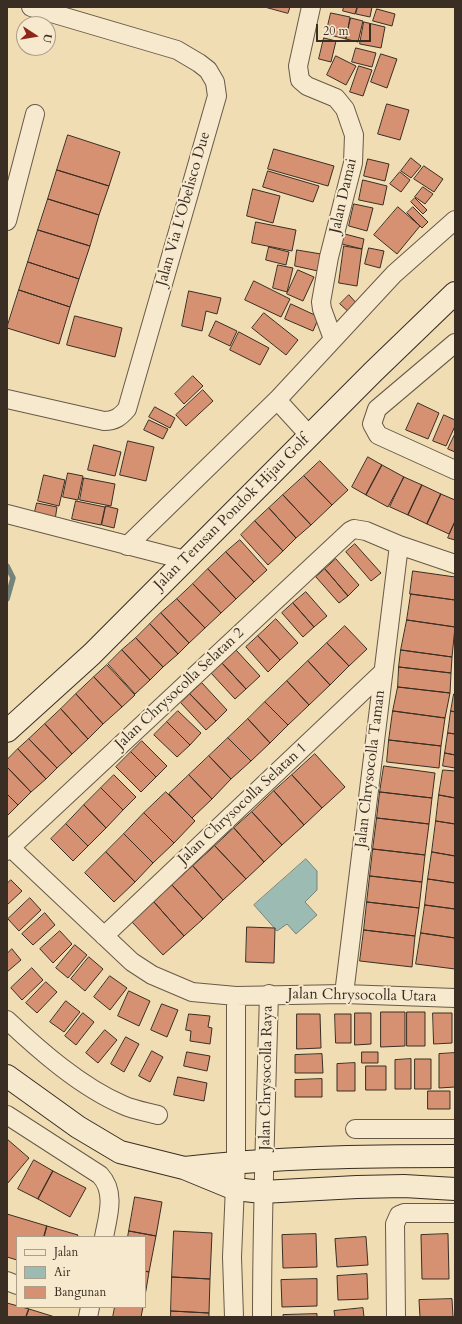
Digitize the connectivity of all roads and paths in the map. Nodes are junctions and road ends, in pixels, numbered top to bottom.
1 (31, 7) edge
2 (311, 7) edge
3 (36, 114) dead end
4 (13, 177) edge
5 (455, 220) edge
6 (7, 221) edge
7 (455, 293) edge
8 (333, 339) junction
9 (455, 343) edge
10 (7, 399) edge
11 (277, 400) junction
12 (309, 435) junction
13 (455, 470) edge
14 (7, 514) edge
15 (399, 545) junction
16 (127, 546) junction
17 (185, 560) junction
18 (455, 564) edge
19 (382, 673) junction
20 (7, 731) edge
21 (9, 849) edge
22 (104, 936) junction
23 (269, 994) junction
24 (344, 994) junction
25 (236, 996) junction
26 (455, 998) edge
27 (7, 1020) edge
28 (7, 1076) edge
29 (7, 1115) edge
30 (158, 1116) dead end
31 (354, 1129) dead end
32 (455, 1129) edge
33 (455, 1156) edge
34 (265, 1161) junction
35 (236, 1162) junction
36 (184, 1168) junction
37 (235, 1189) junction
38 (455, 1189) edge
39 (262, 1192) junction
40 (455, 1213) edge
41 (104, 1236) edge
42 (234, 1317) edge
43 (262, 1317) edge
44 (396, 1317) edge

1 - 10 street, Jalan Via L'Obelisco Due
2 - 8 street, Jalan Damai
3 - 4 street
4 - 6 street
5 - 8 street
7 - 12 street, Jalan Terusan Pondok Hijau Golf
8 - 11 street
9 - 13 street
11 - 12 street
11 - 16 street
12 - 17 street, Jalan Terusan Pondok Hijau Golf
14 - 16 street
15 - 18 street
15 - 19 street, Jalan Chrysocolla Taman
15 - 21 street, Jalan Chrysocolla Selatan 2
16 - 17 street
17 - 20 street, Jalan Terusan Pondok Hijau Golf
19 - 22 street, Jalan Chrysocolla Selatan 1
19 - 24 street, Jalan Chrysocolla Taman
21 - 22 street, Jalan Chrysocolla Utara
22 - 25 street, Jalan Chrysocolla Utara
23 - 24 street, Jalan Chrysocolla Utara
23 - 25 street, Jalan Chrysocolla Utara
23 - 34 street, Jalan Chrysocolla Raya
24 - 26 street, Jalan Chrysocolla Utara
25 - 35 street, Jalan Chrysocolla Raya
27 - 30 street
28 - 36 street
29 - 41 street
31 - 32 street
33 - 34 street
34 - 35 street
34 - 39 street, Jalan Chrysocolla Raya
35 - 36 street
35 - 37 street, Jalan Chrysocolla Raya
36 - 37 street
37 - 39 street
37 - 42 street, Jalan Chrysocolla Raya
38 - 39 street
39 - 43 street, Jalan Chrysocolla Raya
40 - 44 street

